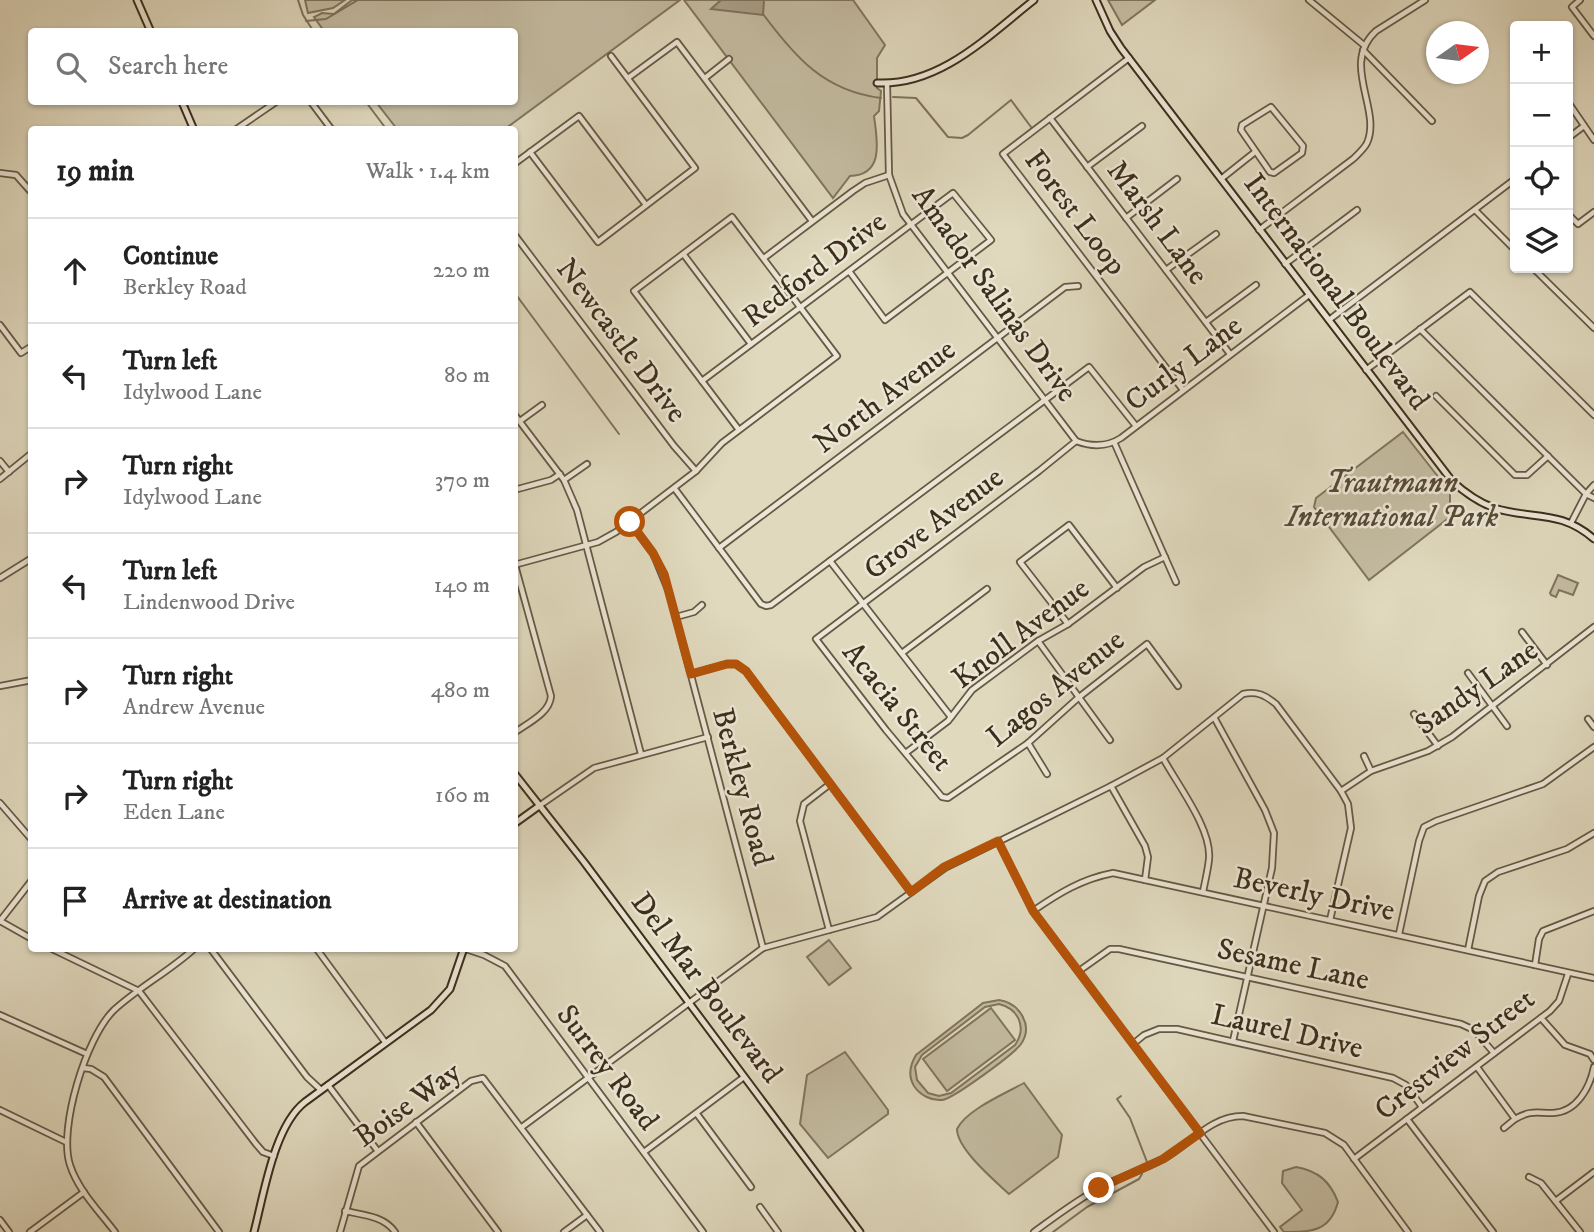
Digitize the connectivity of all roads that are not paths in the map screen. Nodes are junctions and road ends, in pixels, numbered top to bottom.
1 (137, 0) edge
2 (1034, 0) edge
3 (1097, 0) edge
4 (1309, 0) edge
5 (1425, 0) edge
6 (1580, 0) edge
7 (149, 28) edge
8 (1594, 36) edge
9 (1364, 48) junction
10 (611, 56) dead end
11 (1129, 58) junction
12 (729, 59) dead end
13 (628, 78) junction
14 (705, 78) junction
15 (877, 83) dead end
16 (887, 84) junction
17 (183, 105) edge
18 (272, 105) edge
19 (313, 105) edge
20 (1573, 110) edge
21 (1050, 118) junction
22 (1432, 121) dead end
23 (192, 126) edge
24 (241, 126) edge
25 (329, 126) edge
26 (1584, 126) junction
27 (1142, 127) dead end
28 (1573, 134) edge
29 (1594, 140) edge
30 (530, 152) junction
31 (1255, 152) junction
32 (518, 161) edge
33 (1087, 167) junction
34 (0, 173) edge
35 (889, 175) junction
36 (1177, 179) dead end
37 (1221, 179) junction
38 (1510, 182) edge
39 (28, 188) edge
40 (646, 205) junction
41 (1475, 209) junction
42 (1357, 210) dead end
43 (1594, 212) edge
44 (1126, 218) junction
45 (1573, 219) edge
46 (812, 222) junction
47 (911, 224) junction
48 (1259, 230) junction
49 (1216, 234) dead end
50 (518, 239) edge
51 (521, 242) junction
52 (518, 244) edge
53 (1510, 245) edge
54 (684, 255) junction
55 (764, 258) junction
56 (1285, 264) junction
57 (1166, 270) junction
58 (849, 271) junction
59 (948, 273) junction
60 (1538, 273) edge
61 (1256, 285) dead end
62 (1078, 286) dead end
63 (1309, 295) junction
64 (801, 307) junction
65 (1329, 320) junction
66 (1206, 322) junction
67 (0, 325) edge
68 (1594, 328) edge
69 (1420, 329) junction
70 (997, 339) junction
71 (751, 344) junction
72 (28, 349) edge
73 (1230, 354) junction
74 (1366, 370) junction
75 (702, 381) junction
76 (1183, 390) junction
77 (1436, 396) dead end
78 (1044, 400) junction
79 (542, 405) dead end
80 (1594, 415) edge
81 (518, 419) edge
82 (520, 421) junction
83 (1136, 426) junction
84 (739, 430) junction
85 (1076, 441) junction
86 (1114, 442) junction
87 (28, 456) edge
88 (1548, 456) junction
89 (0, 461) edge
90 (587, 464) dead end
91 (696, 471) junction
92 (9, 472) junction
93 (560, 474) junction
94 (0, 479) edge
95 (565, 480) junction
96 (1594, 485) edge
97 (518, 488) edge
98 (675, 489) junction
99 (1586, 494) junction
100 (1594, 498) edge
101 (630, 522) junction
102 (1571, 523) junction
103 (1594, 539) edge
104 (587, 546) junction
105 (719, 548) junction
106 (1165, 557) junction
107 (28, 560) edge
108 (830, 561) junction
109 (518, 564) edge
110 (518, 576) edge
111 (0, 578) edge
112 (1175, 582) dead end
113 (1117, 588) junction
114 (987, 589) dead end
115 (702, 604) dead end
116 (862, 604) junction
117 (676, 617) junction
118 (1068, 624) junction
119 (1594, 627) edge
120 (1522, 632) dead end
121 (816, 639) joint
122 (1038, 641) junction
123 (902, 653) junction
124 (1547, 665) junction
125 (1468, 673) dead end
126 (691, 674) junction
127 (28, 681) edge
128 (0, 686) edge
129 (1178, 686) dead end
130 (1078, 698) junction
131 (1493, 706) junction
132 (1414, 714) dead end
133 (951, 717) junction
134 (1215, 719) junction
135 (1588, 719) dead end
136 (1507, 726) dead end
137 (1594, 727) edge
138 (518, 730) edge
139 (708, 737) junction
140 (1110, 740) dead end
141 (1028, 743) junction
142 (1438, 746) junction
143 (1594, 747) edge
144 (907, 752) junction
145 (641, 754) junction
146 (1364, 756) dead end
147 (1163, 758) junction
148 (1371, 771) junction
149 (1047, 774) dead end
150 (518, 778) edge
151 (830, 784) junction
152 (1111, 786) junction
153 (1341, 791) junction
154 (948, 798) joint
155 (0, 803) edge
156 (539, 806) junction
157 (518, 821) edge
158 (1594, 833) edge
159 (28, 835) edge
160 (998, 841) junction
161 (1145, 880) junction
162 (28, 885) edge
163 (911, 892) junction
164 (1202, 892) junction
165 (1264, 906) junction
166 (1033, 911) junction
167 (1594, 911) edge
168 (1330, 920) junction
169 (0, 921) edge
170 (829, 930) junction
171 (1399, 934) junction
172 (28, 937) edge
173 (763, 948) junction
174 (1468, 950) junction
175 (58, 952) edge
176 (191, 952) edge
177 (214, 952) edge
178 (319, 952) edge
179 (463, 952) edge
180 (474, 952) edge
181 (1535, 965) junction
182 (1079, 971) junction
183 (1568, 974) junction
184 (1247, 976) junction
185 (1594, 978) edge
186 (139, 991) junction
187 (689, 1003) junction
188 (0, 1015) edge
189 (1541, 1018) junction
190 (1233, 1041) junction
191 (385, 1042) junction
192 (1133, 1044) junction
193 (1494, 1053) junction
194 (87, 1054) junction
195 (1594, 1059) edge
196 (1476, 1067) junction
197 (1594, 1067) edge
198 (83, 1068) junction
199 (744, 1077) junction
200 (589, 1079) junction
201 (328, 1085) junction
202 (321, 1090) junction
203 (1422, 1107) junction
204 (0, 1110) edge
205 (697, 1114) junction
206 (1407, 1119) junction
207 (1515, 1119) junction
208 (416, 1122) junction
209 (522, 1128) junction
210 (1504, 1128) dead end
211 (1200, 1133) junction
212 (66, 1142) junction
213 (377, 1150) junction
214 (644, 1153) junction
215 (275, 1157) junction
216 (1354, 1159) junction
217 (1594, 1172) edge
218 (1529, 1177) dead end
219 (751, 1187) dead end
220 (84, 1192) junction
221 (1557, 1200) junction
222 (760, 1207) dead end
223 (345, 1211) junction
224 (587, 1215) junction
225 (0, 1220) edge
226 (9, 1232) edge
227 (30, 1232) edge
228 (114, 1232) edge
229 (219, 1232) edge
230 (254, 1232) edge
231 (340, 1232) edge
232 (395, 1232) edge
233 (498, 1232) edge
234 (564, 1232) edge
235 (600, 1232) edge
236 (703, 1232) edge
237 (778, 1232) edge
238 (860, 1232) edge
239 (1034, 1232) edge
240 (1274, 1232) edge
241 (1408, 1232) edge
242 (1493, 1232) edge
243 (1580, 1232) edge

1 - 7 main road
2 - 16 main road
3 - 11 main road, International Boulevard
4 - 9 street
5 - 9 street
6 - 8 street
9 - 22 street
9 - 48 street
10 - 13 street
11 - 21 street, Forest Loop
11 - 37 main road, International Boulevard
12 - 14 street
13 - 14 street
13 - 40 street
14 - 46 street
15 - 16 main road
16 - 35 street, Amador Salinas Drive
17 - 23 main road
18 - 24 street
19 - 25 street
20 - 26 street
21 - 33 street, Marsh Lane
21 - 76 street, Forest Loop
26 - 28 street
26 - 29 street
27 - 33 street
30 - 32 street
30 - 40 street
30 - 40 street
31 - 31 street
31 - 37 street
33 - 44 street, Marsh Lane
34 - 39 street
35 - 46 street
35 - 47 street, Amador Salinas Drive
36 - 44 street
37 - 48 main road, International Boulevard
38 - 41 street
41 - 53 street
41 - 65 street
42 - 56 street
43 - 45 street
44 - 57 street, Marsh Lane
46 - 55 street
47 - 58 street, Redford Drive
47 - 59 street, Amador Salinas Drive
47 - 59 street, Redford Drive
48 - 56 main road, International Boulevard
49 - 57 street
50 - 51 street, Newcastle Drive
51 - 52 street
51 - 91 street, Newcastle Drive
54 - 55 street
54 - 71 street
54 - 75 street
55 - 64 street
56 - 63 main road, International Boulevard
57 - 66 street, Marsh Lane
58 - 59 street
58 - 64 street, Redford Drive
59 - 70 street, Amador Salinas Drive
60 - 68 street
61 - 66 street
62 - 70 street, North Avenue
63 - 65 main road, International Boulevard
63 - 73 street, Curly Lane
64 - 71 street, Redford Drive
64 - 84 street
65 - 74 main road, International Boulevard
66 - 73 street, Marsh Lane
67 - 72 street
69 - 74 street
69 - 80 street
69 - 88 street
70 - 78 street, Amador Salinas Drive
70 - 105 street, North Avenue
71 - 75 street, Redford Drive
73 - 76 street, Curly Lane
74 - 102 main road, International Boulevard
75 - 84 street
76 - 83 street, Curly Lane
77 - 88 street
78 - 83 street
78 - 85 street, Amador Salinas Drive
78 - 108 street
79 - 82 street
81 - 82 street
82 - 93 street
83 - 86 street, Curly Lane
84 - 91 street
85 - 86 street, Curly Lane
85 - 116 street, Grove Avenue
86 - 106 street
87 - 92 street
88 - 99 street
89 - 92 street
90 - 95 street
91 - 98 street
92 - 94 street
93 - 95 street
93 - 97 street
95 - 104 street
96 - 99 street
98 - 101 street
98 - 105 street
99 - 100 street
99 - 102 street
101 - 104 street
101 - 117 street, Berkley Road
102 - 103 main road, International Boulevard
104 - 109 street
104 - 145 street
105 - 108 street
106 - 112 street
106 - 113 street, Knoll Avenue
107 - 111 street
108 - 116 street
110 - 138 street
113 - 118 street, Knoll Avenue
113 - 118 street
114 - 123 street
115 - 117 street
116 - 121 street, Grove Avenue
116 - 123 street
117 - 126 street, Berkley Road
118 - 122 street, Knoll Avenue
119 - 124 street, Sandy Lane
120 - 124 street
121 - 144 street, Acacia Street
122 - 130 street
122 - 133 street, Knoll Avenue
123 - 133 street
124 - 131 street, Sandy Lane
125 - 131 street
126 - 139 street, Berkley Road
126 - 151 street
127 - 128 street
129 - 130 street, Lagos Avenue
130 - 140 street
130 - 141 street, Lagos Avenue
131 - 136 street
131 - 142 street, Sandy Lane
132 - 142 street
133 - 144 street, Knoll Avenue
134 - 147 street
134 - 153 street
134 - 165 street
135 - 137 street
139 - 145 street
139 - 173 street, Berkley Road
141 - 149 street
141 - 154 street, Lagos Avenue
142 - 148 street, Sandy Lane
143 - 171 street
144 - 154 street, Acacia Street
145 - 156 street
146 - 148 street
147 - 152 street
147 - 164 street
148 - 153 street, Sandy Lane
150 - 156 main road, Del Mar Boulevard
151 - 163 street
151 - 170 street
152 - 160 street
152 - 161 street
153 - 168 street
155 - 159 street
156 - 157 main road
156 - 187 main road, Del Mar Boulevard
158 - 174 street
160 - 163 street
160 - 166 street
161 - 164 street, Beverly Drive
161 - 166 street, Beverly Drive
162 - 169 street
163 - 170 street
164 - 165 street, Beverly Drive
165 - 168 street, Beverly Drive
165 - 184 street
166 - 182 street
167 - 181 street
168 - 171 street, Beverly Drive
169 - 172 street
170 - 173 street
171 - 174 street, Beverly Drive
173 - 187 street
174 - 181 street, Beverly Drive
175 - 186 street
176 - 186 street
177 - 202 street
178 - 191 street
179 - 191 main road
180 - 200 street, Surrey Road
181 - 183 street, Beverly Drive
182 - 184 street, Sesame Lane
182 - 192 street
183 - 185 street, Beverly Drive
183 - 189 street, Crestview Street
184 - 190 street
184 - 193 street, Sesame Lane
186 - 194 street
186 - 215 street
187 - 199 main road, Del Mar Boulevard
187 - 200 street
188 - 194 street
189 - 193 street, Crestview Street
189 - 195 street
190 - 192 street, Laurel Drive
190 - 203 street, Laurel Drive
191 - 201 main road
192 - 211 street
193 - 196 street, Crestview Street
194 - 198 street
196 - 203 street, Crestview Street
196 - 207 street
197 - 207 street
198 - 212 street
198 - 229 street
199 - 205 street
199 - 238 main road, Del Mar Boulevard
200 - 209 street
200 - 214 street, Surrey Road
201 - 202 main road
201 - 213 street
202 - 215 main road
203 - 206 street, Crestview Street
204 - 212 street
205 - 214 street
205 - 219 street
206 - 216 street, Crestview Street
206 - 242 street
207 - 210 street
208 - 209 street, Boise Way
208 - 213 street, Boise Way
208 - 233 street
209 - 224 street, Boise Way
211 - 216 street
211 - 239 street
211 - 240 street
212 - 220 street
213 - 223 street, Boise Way
214 - 236 street, Surrey Road
215 - 230 main road
216 - 241 street
217 - 221 street
218 - 221 street
220 - 227 street
220 - 228 street
221 - 243 street
222 - 237 street
223 - 231 street, Boise Way
223 - 232 street
224 - 234 street
224 - 235 street, Boise Way
225 - 226 street

